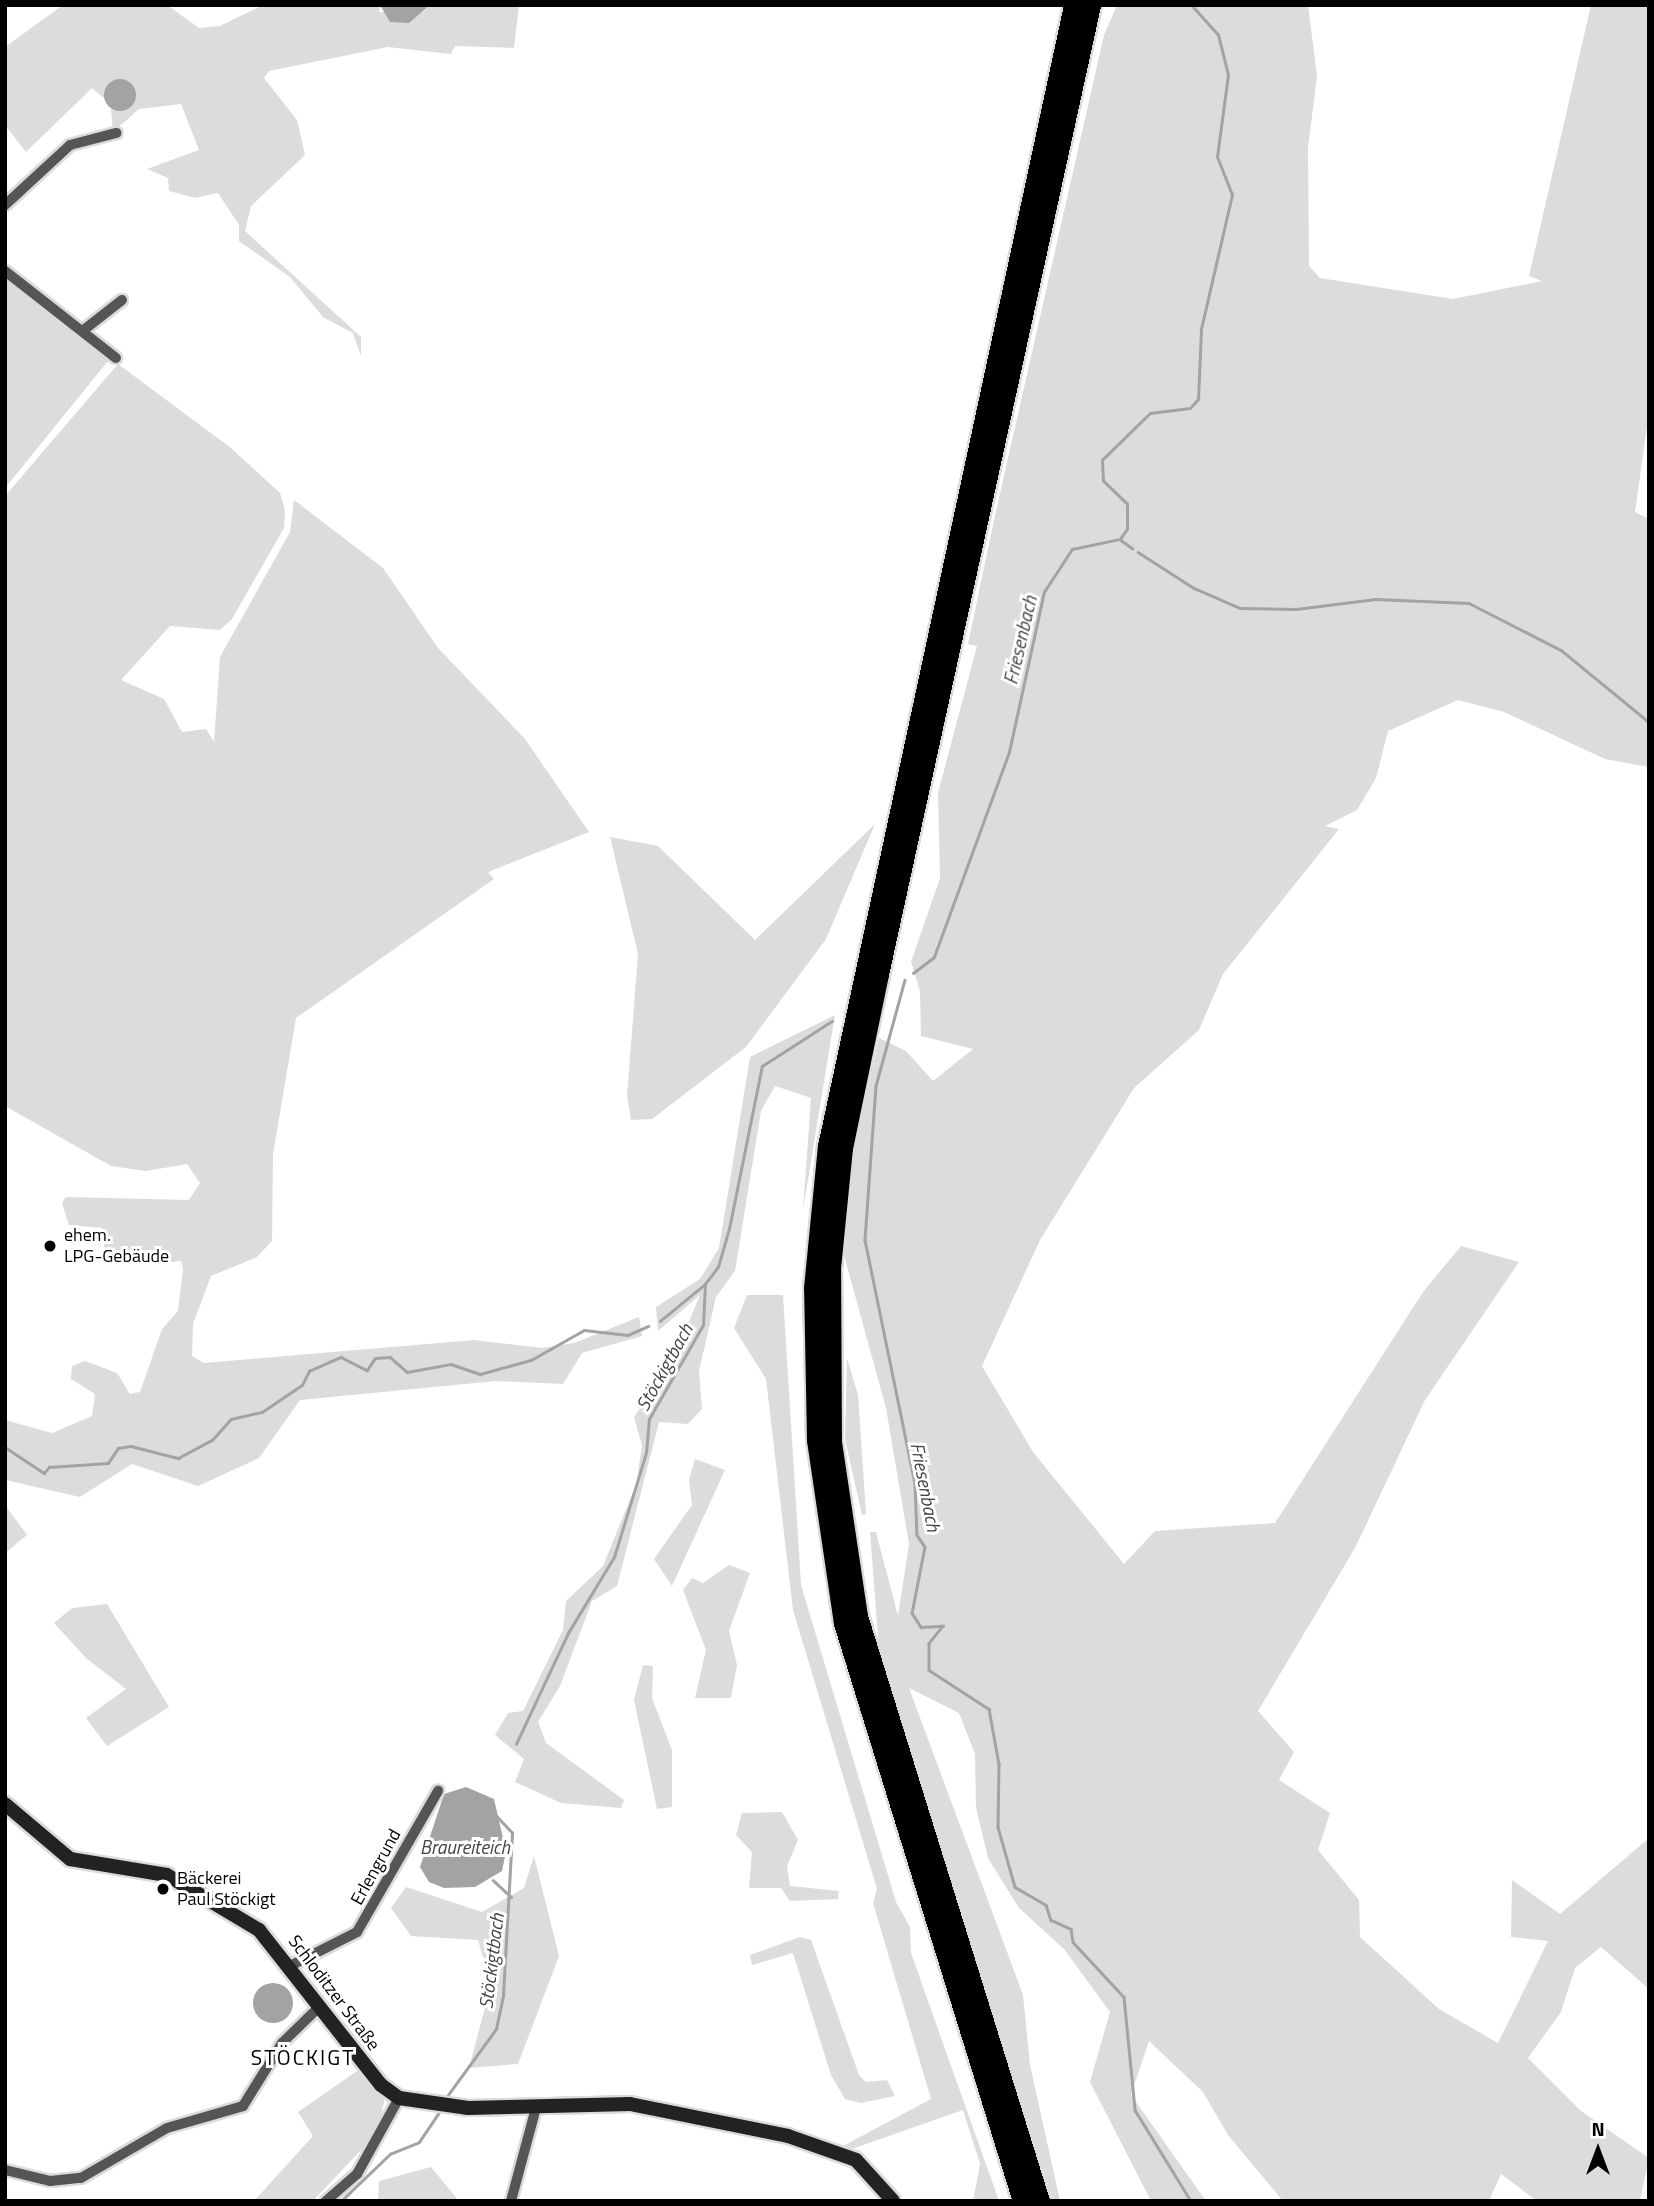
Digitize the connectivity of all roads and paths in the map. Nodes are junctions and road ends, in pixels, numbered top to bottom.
1 (1073, 5) edge
2 (1091, 5) edge
3 (117, 134) dead end
4 (5, 205) edge
5 (5, 271) edge
6 (122, 300) dead end
7 (85, 329) junction
8 (116, 358) dead end
9 (878, 939) junction
10 (870, 973) junction
11 (438, 1791) dead end
12 (5, 1804) edge
13 (292, 1965) junction
14 (320, 2006) junction
15 (399, 2098) junction
16 (536, 2108) junction
17 (5, 2170) edge
18 (326, 2201) edge
19 (511, 2201) edge
20 (893, 2201) edge
21 (1022, 2201) edge
22 (1040, 2201) edge

1 - 9 highway
2 - 9 highway
3 - 4 street
5 - 7 street
6 - 7 street
7 - 8 street
9 - 10 highway
10 - 21 highway
10 - 22 highway
11 - 13 street, Erlengrund
12 - 13 street, Schloditzer Straße
13 - 14 street, Schloditzer Straße
14 - 15 street, Schloditzer Straße
14 - 17 street
15 - 16 street
15 - 18 street
16 - 19 street
16 - 20 street

